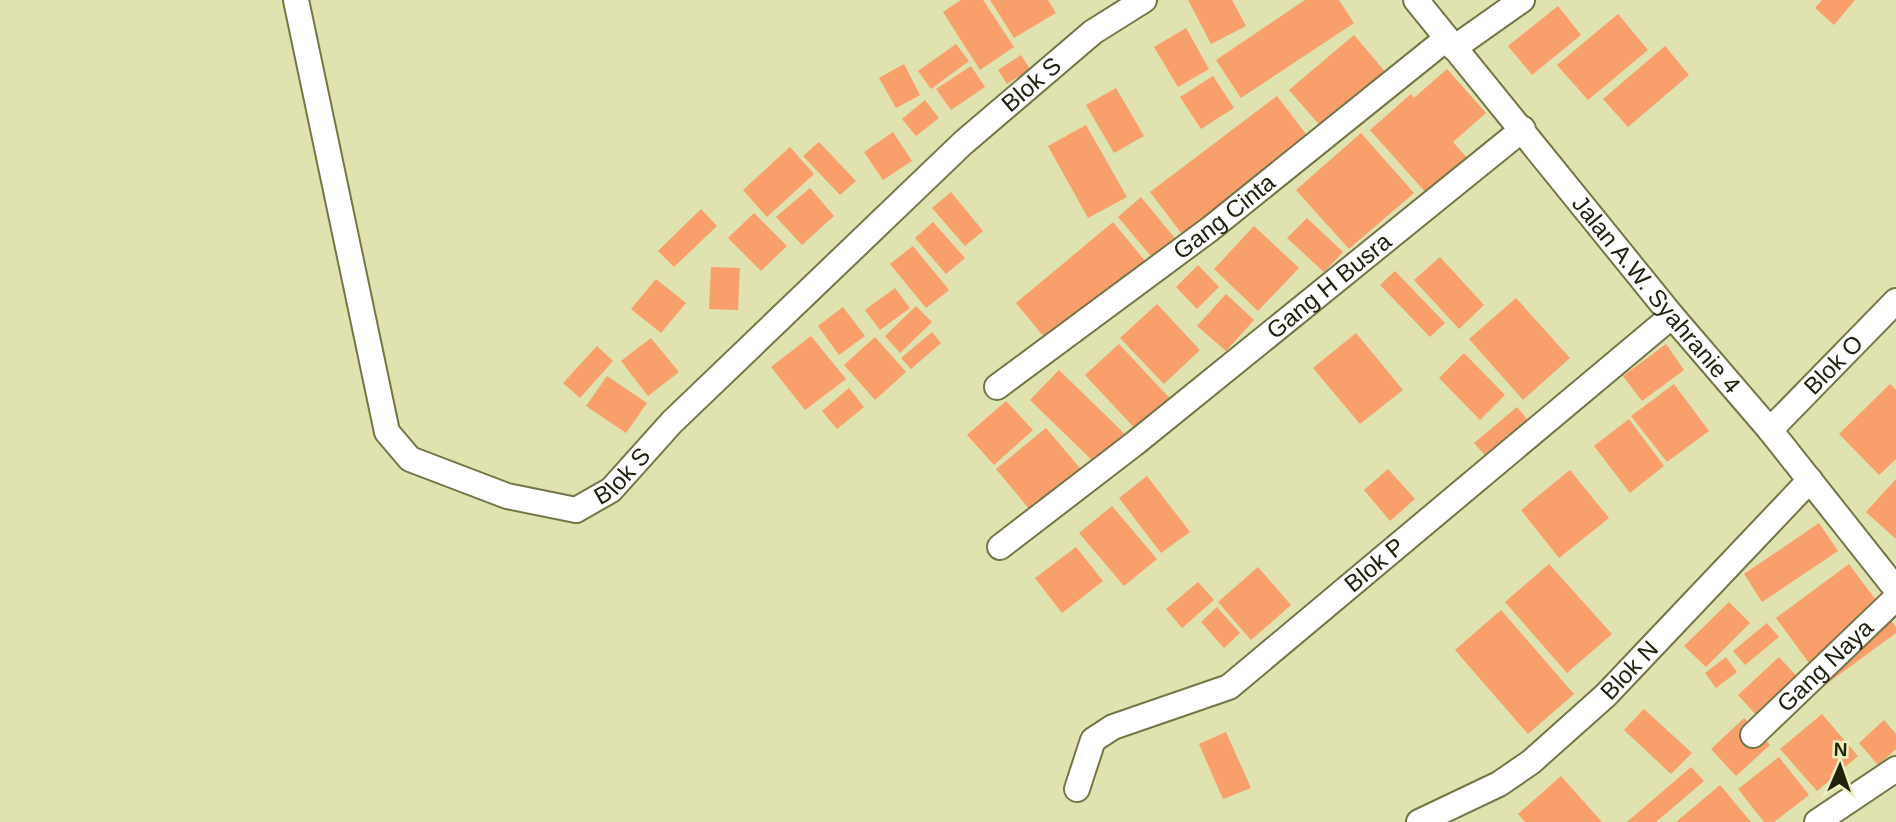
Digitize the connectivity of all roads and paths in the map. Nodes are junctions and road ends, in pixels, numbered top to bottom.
1 (296, 0) edge
2 (1144, 0) edge
3 (1416, 0) edge
4 (1522, 0) edge
5 (1450, 43) junction
6 (1523, 129) junction
7 (1896, 301) edge
8 (1672, 316) junction
9 (997, 387) dead end
10 (1770, 430) junction
11 (1810, 480) junction
12 (1000, 547) dead end
13 (1896, 589) edge
14 (1896, 598) edge
15 (1754, 734) dead end
16 (1896, 769) edge
17 (1077, 789) dead end
18 (1419, 822) edge
19 (1817, 822) edge

1 - 2 street, Blok S
3 - 5 street, Jalan A.W. Syahranie 4
4 - 5 street, Gang Cinta
5 - 6 street, Jalan A.W. Syahranie 4
5 - 9 street, Gang Cinta
6 - 8 street, Jalan A.W. Syahranie 4
6 - 12 street, Gang H Busra
7 - 10 street, Blok O
8 - 10 street, Jalan A.W. Syahranie 4
8 - 17 street, Blok P
10 - 11 street, Jalan A.W. Syahranie 4
11 - 13 street, Jalan A.W. Syahranie 4
11 - 18 street, Blok N
14 - 15 street, Gang Naya
16 - 19 street

